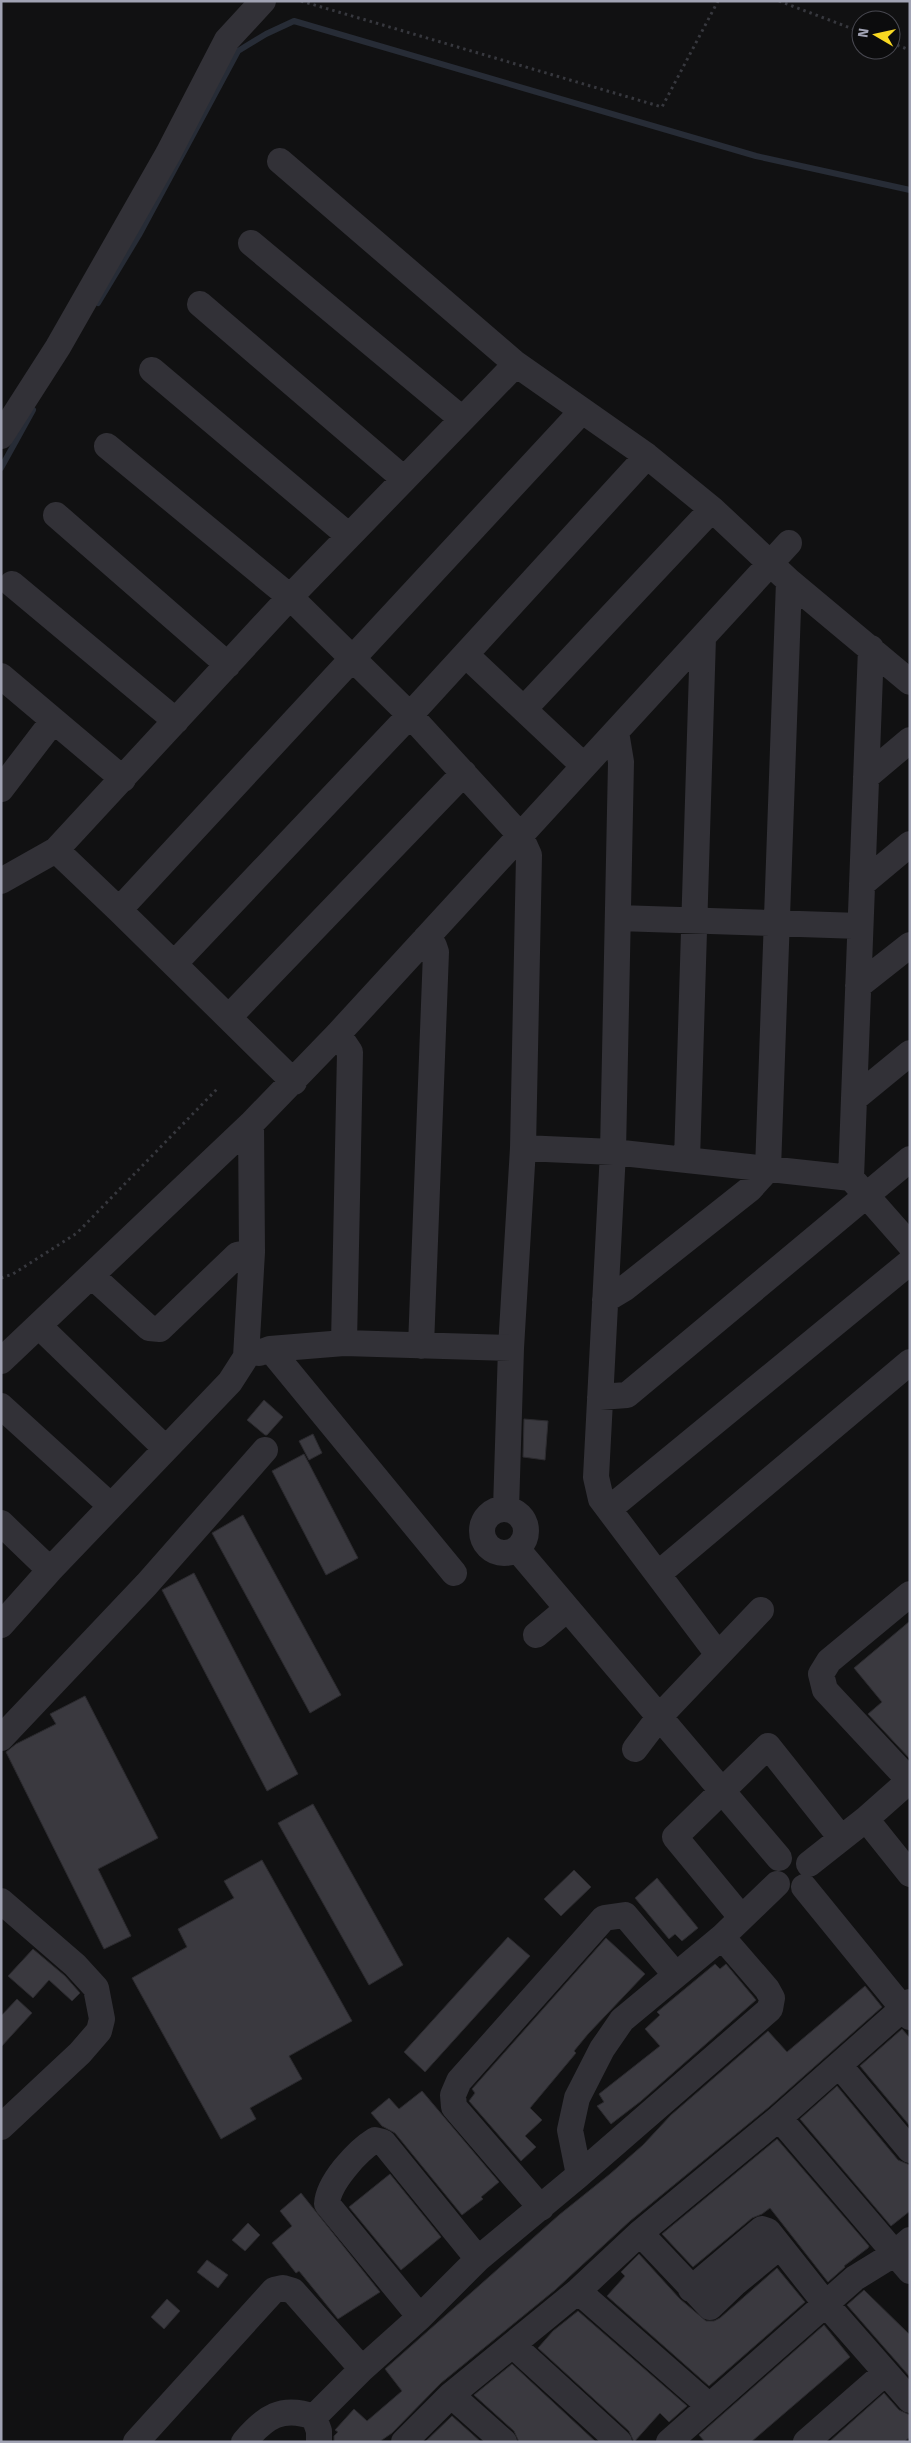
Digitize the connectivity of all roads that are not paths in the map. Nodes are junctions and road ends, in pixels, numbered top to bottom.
1 (263, 1) edge
2 (280, 161) dead end
3 (251, 243) dead end
4 (200, 304) dead end
5 (516, 364) junction
6 (152, 370) dead end
7 (582, 411) junction
8 (462, 419) junction
9 (1, 436) edge
10 (107, 446) dead end
11 (647, 456) junction
12 (404, 479) junction
13 (712, 509) junction
14 (56, 515) dead end
15 (349, 536) junction
16 (789, 543) dead end
17 (770, 564) junction
18 (789, 581) junction
19 (12, 584) dead end
20 (290, 598) junction
21 (703, 637) junction
22 (871, 648) junction
23 (466, 654) junction
24 (352, 658) junction
25 (228, 665) junction
26 (1, 676) edge
27 (910, 682) edge
28 (524, 709) junction
29 (410, 715) junction
30 (53, 721) junction
31 (176, 721) junction
32 (616, 732) junction
33 (910, 740) edge
34 (584, 766) junction
35 (464, 773) junction
36 (866, 777) junction
37 (123, 779) junction
38 (3, 782) edge
39 (520, 835) junction
40 (910, 844) edge
41 (56, 850) junction
42 (1, 881) edge
43 (862, 884) junction
44 (120, 910) junction
45 (618, 918) junction
46 (694, 921) junction
47 (777, 924) junction
48 (860, 926) junction
49 (426, 938) junction
50 (910, 945) edge
51 (174, 964) junction
52 (858, 986) junction
53 (229, 1018) junction
54 (338, 1034) junction
55 (910, 1053) edge
56 (294, 1082) junction
57 (854, 1099) junction
58 (251, 1124) junction
59 (523, 1148) junction
60 (613, 1152) junction
61 (910, 1159) edge
62 (687, 1160) junction
63 (768, 1169) junction
64 (859, 1187) junction
65 (910, 1246) edge
66 (252, 1252) junction
67 (910, 1262) edge
68 (92, 1276) junction
69 (605, 1300) junction
70 (39, 1326) junction
71 (344, 1343) junction
72 (421, 1346) junction
73 (511, 1348) junction
74 (258, 1353) junction
75 (1, 1361) edge
76 (910, 1362) edge
77 (600, 1397) junction
78 (1, 1406) edge
79 (166, 1449) junction
80 (265, 1450) dead end
81 (111, 1506) junction
82 (506, 1509) junction
83 (610, 1509) junction
84 (1, 1523) edge
85 (517, 1549) junction
86 (470, 1558) junction
87 (50, 1570) junction
88 (658, 1574) junction
89 (910, 1594) edge
90 (567, 1609) junction
91 (761, 1610) dead end
92 (1, 1625) edge
93 (536, 1635) dead end
94 (718, 1653) junction
95 (660, 1716) junction
96 (1, 1738) edge
97 (635, 1749) dead end
98 (909, 1780) edge
99 (723, 1791) junction
100 (866, 1819) junction
101 (841, 1838) junction
102 (779, 1858) junction
103 (910, 1874) edge
104 (806, 1876) junction
105 (777, 1884) junction
106 (1, 1901) edge
107 (741, 1917) junction
108 (722, 1937) junction
109 (675, 1974) junction
110 (907, 2009) edge
111 (839, 2065) junction
112 (779, 2118) junction
113 (1, 2127) edge
114 (910, 2150) edge
115 (579, 2174) junction
116 (541, 2208) junction
117 (640, 2233) junction
118 (771, 2238) junction
119 (904, 2255) edge
120 (478, 2259) junction
121 (691, 2289) junction
122 (578, 2291) junction
123 (825, 2303) junction
124 (420, 2318) junction
125 (514, 2346) junction
126 (362, 2369) junction
127 (886, 2373) junction
128 (451, 2396) junction
129 (910, 2400) edge
130 (708, 2405) junction
131 (317, 2430) edge
132 (677, 2439) edge
133 (136, 2442) edge
134 (244, 2442) edge
135 (404, 2442) edge
136 (504, 2442) edge
137 (618, 2442) edge
138 (806, 2442) edge

1 - 9 street
2 - 5 street
3 - 8 street
4 - 12 street
5 - 7 street
5 - 8 street
6 - 15 street
7 - 11 street
7 - 24 street
8 - 12 street
10 - 20 street
11 - 13 street
11 - 23 street
12 - 15 street
13 - 17 street
13 - 28 street
14 - 25 street
15 - 20 street
16 - 17 street
17 - 18 street
17 - 21 street
18 - 22 street
18 - 47 street
19 - 31 street
20 - 24 street
20 - 25 street
21 - 32 street
21 - 46 street
22 - 27 street
22 - 36 street
23 - 28 street
23 - 29 street
24 - 29 street
24 - 44 street
25 - 31 street
26 - 30 street
28 - 34 street
29 - 35 street
29 - 51 street
30 - 37 street
30 - 38 street
31 - 37 street
32 - 34 street
32 - 45 street
33 - 36 street
34 - 39 street
35 - 39 street
35 - 53 street
36 - 43 street
37 - 41 street
39 - 49 street
39 - 59 street
40 - 43 street
41 - 42 street
41 - 44 street
43 - 48 street
44 - 51 street
45 - 46 street
45 - 60 street
46 - 47 street
46 - 62 street
47 - 48 street
47 - 63 street
48 - 52 street
49 - 54 street
49 - 72 street
50 - 52 street
51 - 53 street
52 - 57 street
53 - 56 street
54 - 56 street
54 - 71 street
55 - 57 street
56 - 58 street
57 - 64 street
58 - 66 street
58 - 68 street
59 - 60 street
59 - 73 street
60 - 62 street
60 - 69 street
61 - 64 street
62 - 63 street
63 - 64 street
63 - 69 street
64 - 65 street
64 - 77 street
66 - 68 street
66 - 74 street
67 - 83 street
68 - 70 street
69 - 77 street
70 - 75 street
70 - 79 street
71 - 72 street
71 - 74 street
72 - 73 street
73 - 82 street
74 - 79 street
74 - 86 street
76 - 88 street
77 - 83 street
78 - 81 street
79 - 81 street
80 - 96 street
81 - 87 street
82 - 85 street
82 - 86 street
83 - 88 street
84 - 87 street
85 - 86 street
85 - 90 street
87 - 92 street
88 - 94 street
89 - 98 street
90 - 93 street
90 - 95 street
91 - 94 street
94 - 95 street
95 - 97 street
95 - 99 street
98 - 100 street
99 - 101 street
99 - 102 street
99 - 107 street
100 - 101 street
100 - 103 street
101 - 104 street
102 - 104 street
102 - 105 street
104 - 105 street
104 - 110 street
105 - 107 street
106 - 113 street
107 - 108 street
108 - 109 street
108 - 115 street
109 - 115 street
109 - 116 street
110 - 111 street
111 - 112 street
111 - 114 street
112 - 117 street
112 - 119 street
115 - 116 street
116 - 120 street
117 - 121 street
117 - 122 street
118 - 121 street
118 - 121 street
118 - 123 street
119 - 123 street
120 - 124 street
120 - 124 street
122 - 125 street
122 - 130 street
123 - 127 street
123 - 130 street
124 - 126 street
125 - 128 street
125 - 137 street
126 - 131 street
126 - 133 street
127 - 129 street
127 - 138 street
128 - 135 street
128 - 136 street
130 - 132 street
131 - 134 street

